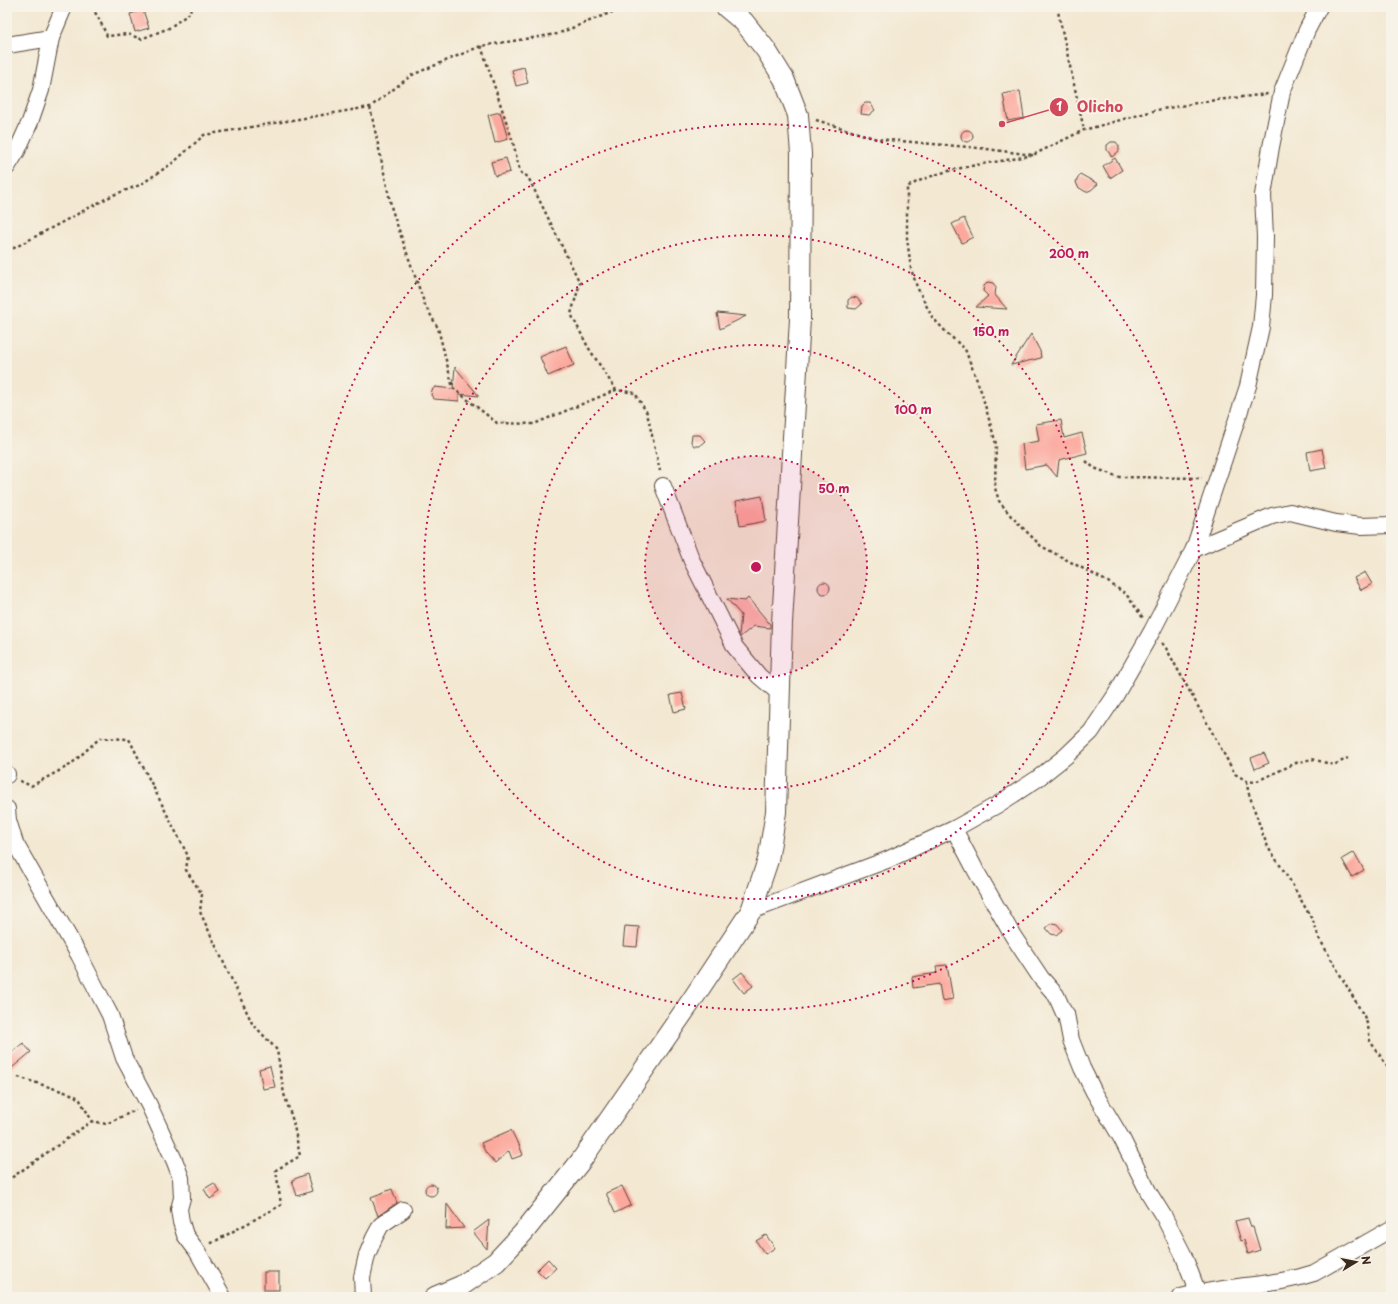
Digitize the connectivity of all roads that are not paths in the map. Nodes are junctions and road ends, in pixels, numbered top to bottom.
1 (64, 7) edge
2 (726, 7) edge
3 (1319, 7) edge
4 (51, 38) junction
5 (7, 44) edge
6 (7, 167) edge
7 (663, 486) road end
8 (1391, 525) edge
9 (1194, 549) junction
10 (779, 694) junction
11 (7, 809) edge
12 (954, 829) junction
13 (751, 911) junction
14 (403, 1210) dead end
15 (1391, 1229) edge
16 (1197, 1295) edge
17 (223, 1297) edge
18 (363, 1297) edge
19 (436, 1297) edge
20 (1181, 1297) edge

1 - 4 street
2 - 10 street
3 - 9 street
4 - 5 street
4 - 6 street
7 - 10 street
8 - 9 street
9 - 12 street
10 - 13 street
11 - 17 street
12 - 13 street
12 - 16 street
13 - 19 street
14 - 18 street
15 - 16 street
16 - 20 street

